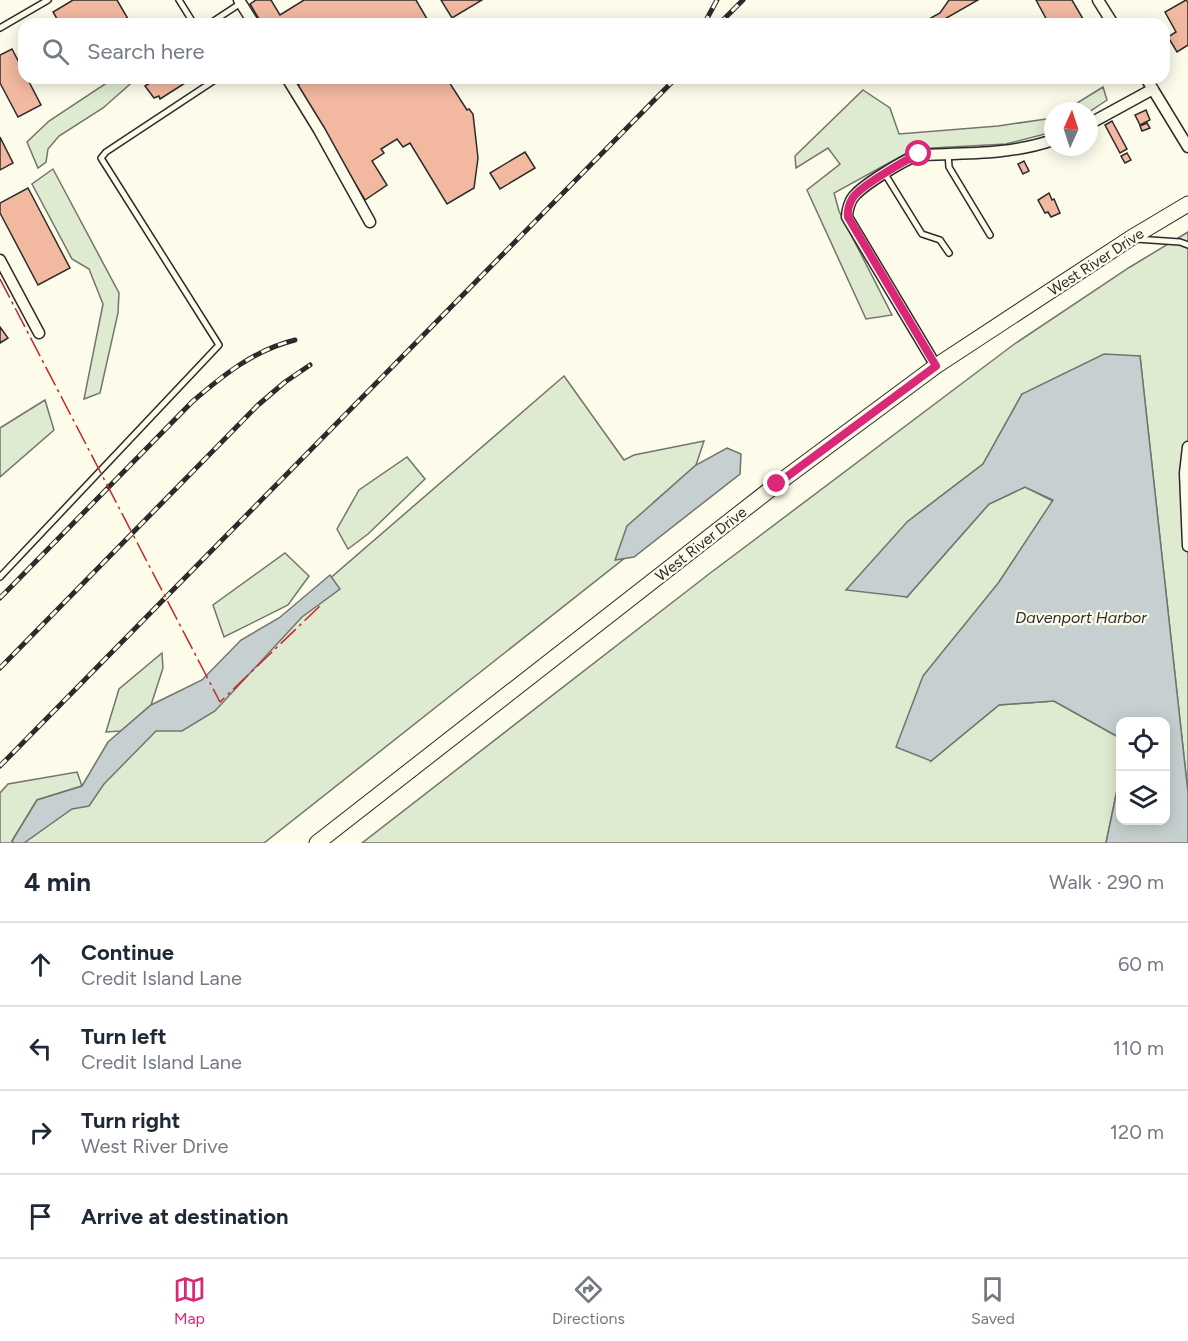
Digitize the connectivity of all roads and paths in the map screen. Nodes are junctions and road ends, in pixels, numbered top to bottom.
1 (48, 0) edge
2 (179, 0) edge
3 (1098, 0) edge
4 (240, 2) edge
5 (190, 18) edge
6 (217, 18) edge
7 (250, 18) edge
8 (1109, 18) edge
9 (0, 28) edge
10 (209, 84) edge
11 (291, 84) edge
12 (1150, 84) edge
13 (1153, 89) junction
14 (1098, 119) edge
15 (1044, 143) edge
16 (1188, 146) edge
17 (948, 153) junction
18 (885, 174) junction
19 (1188, 204) edge
20 (370, 222) dead end
21 (990, 235) dead end
22 (1131, 238) junction
23 (1188, 245) edge
24 (949, 253) dead end
25 (0, 260) edge
26 (39, 333) dead end
27 (936, 366) junction
28 (1188, 447) edge
29 (1188, 546) edge
30 (0, 577) edge
31 (317, 843) edge

1 - 9 lane
2 - 5 lane
3 - 8 street
4 - 6 lane
4 - 7 street
10 - 30 lane
11 - 20 street
12 - 13 street
13 - 14 street
13 - 16 street
15 - 17 street
17 - 18 street
17 - 21 lane
18 - 24 lane
18 - 27 street
19 - 22 main road, West River Drive
22 - 23 lane
22 - 27 main road, West River Drive
25 - 26 street
27 - 31 main road, West River Drive
28 - 29 street

